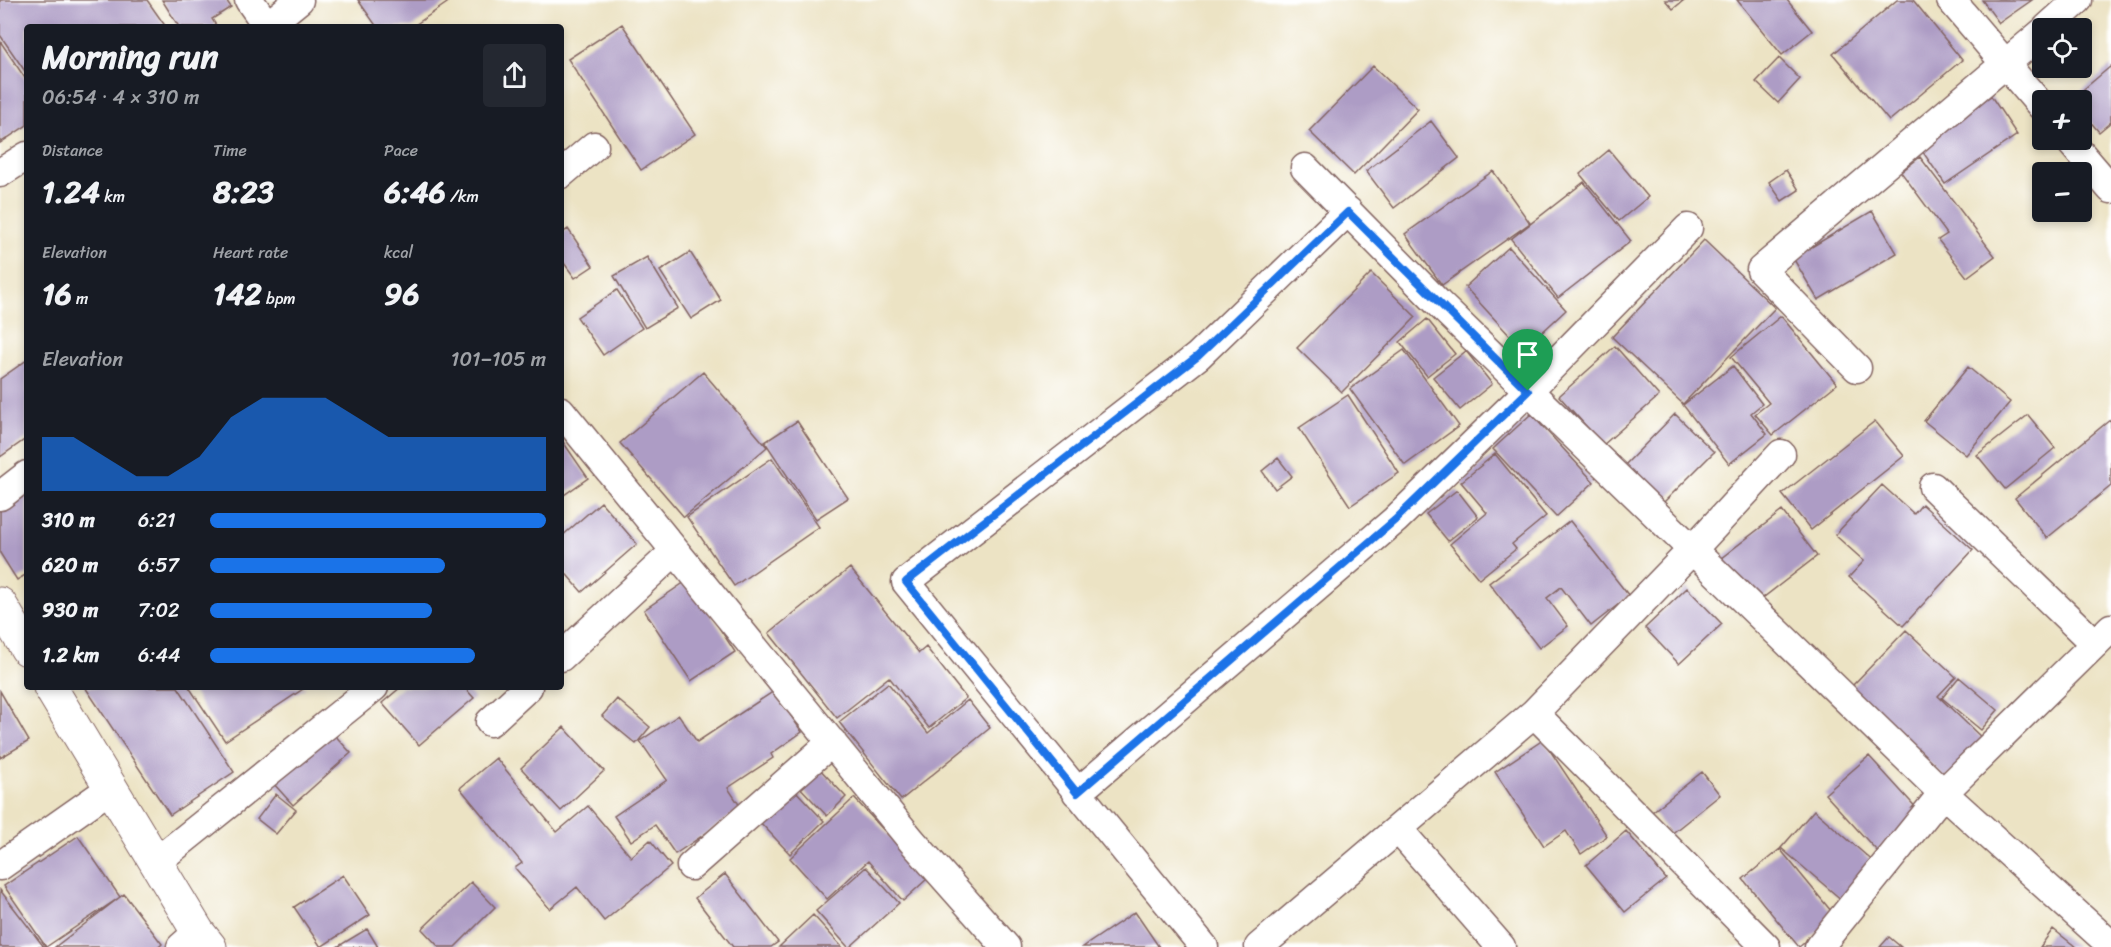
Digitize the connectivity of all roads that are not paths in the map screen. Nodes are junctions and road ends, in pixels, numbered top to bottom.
1 (249, 0) edge
2 (299, 0) edge
3 (1952, 0) edge
4 (2079, 0) edge
5 (2058, 18) edge
6 (266, 24) edge
7 (271, 24) edge
8 (2032, 42) edge
9 (2008, 64) junction
10 (2032, 94) edge
11 (594, 146) dead end
12 (2078, 150) edge
13 (24, 158) edge
14 (1305, 168) dead end
15 (564, 171) edge
16 (0, 173) edge
17 (2111, 189) edge
18 (1348, 212) junction
19 (1688, 228) dead end
20 (1857, 369) dead end
21 (1528, 391) junction
22 (564, 415) edge
23 (1781, 453) dead end
24 (24, 478) edge
25 (1934, 487) dead end
26 (0, 496) edge
27 (1692, 550) junction
28 (675, 551) junction
29 (0, 604) edge
30 (2103, 636) edge
31 (24, 644) edge
32 (564, 654) edge
33 (52, 690) edge
34 (525, 690) edge
35 (362, 691) edge
36 (1534, 713) junction
37 (490, 722) dead end
38 (832, 742) junction
39 (111, 788) junction
40 (1077, 793) junction
41 (1943, 793) junction
42 (1398, 829) junction
43 (156, 862) junction
44 (0, 866) edge
45 (691, 866) dead end
46 (197, 942) edge
47 (2111, 945) edge
48 (1005, 947) edge
49 (1204, 947) edge
50 (1258, 947) edge
51 (1501, 947) edge
52 (1766, 947) edge
53 (1819, 947) edge

1 - 6 street
2 - 7 street
3 - 9 street
4 - 5 street
8 - 9 street
9 - 10 street
9 - 20 street
11 - 15 street
12 - 17 street
13 - 16 street
14 - 18 street
18 - 21 street
18 - 40 street
19 - 21 street
21 - 27 street
21 - 40 street
22 - 28 street
23 - 27 street
24 - 26 street
25 - 30 street
27 - 36 street
27 - 41 street
28 - 32 street
28 - 38 street
29 - 31 street
30 - 41 street
33 - 39 street
34 - 37 street
35 - 43 street
36 - 42 street
36 - 52 street
38 - 45 street
38 - 48 street
39 - 43 street
39 - 44 street
40 - 49 street
41 - 47 street
41 - 53 street
42 - 50 street
42 - 51 street
43 - 46 street

